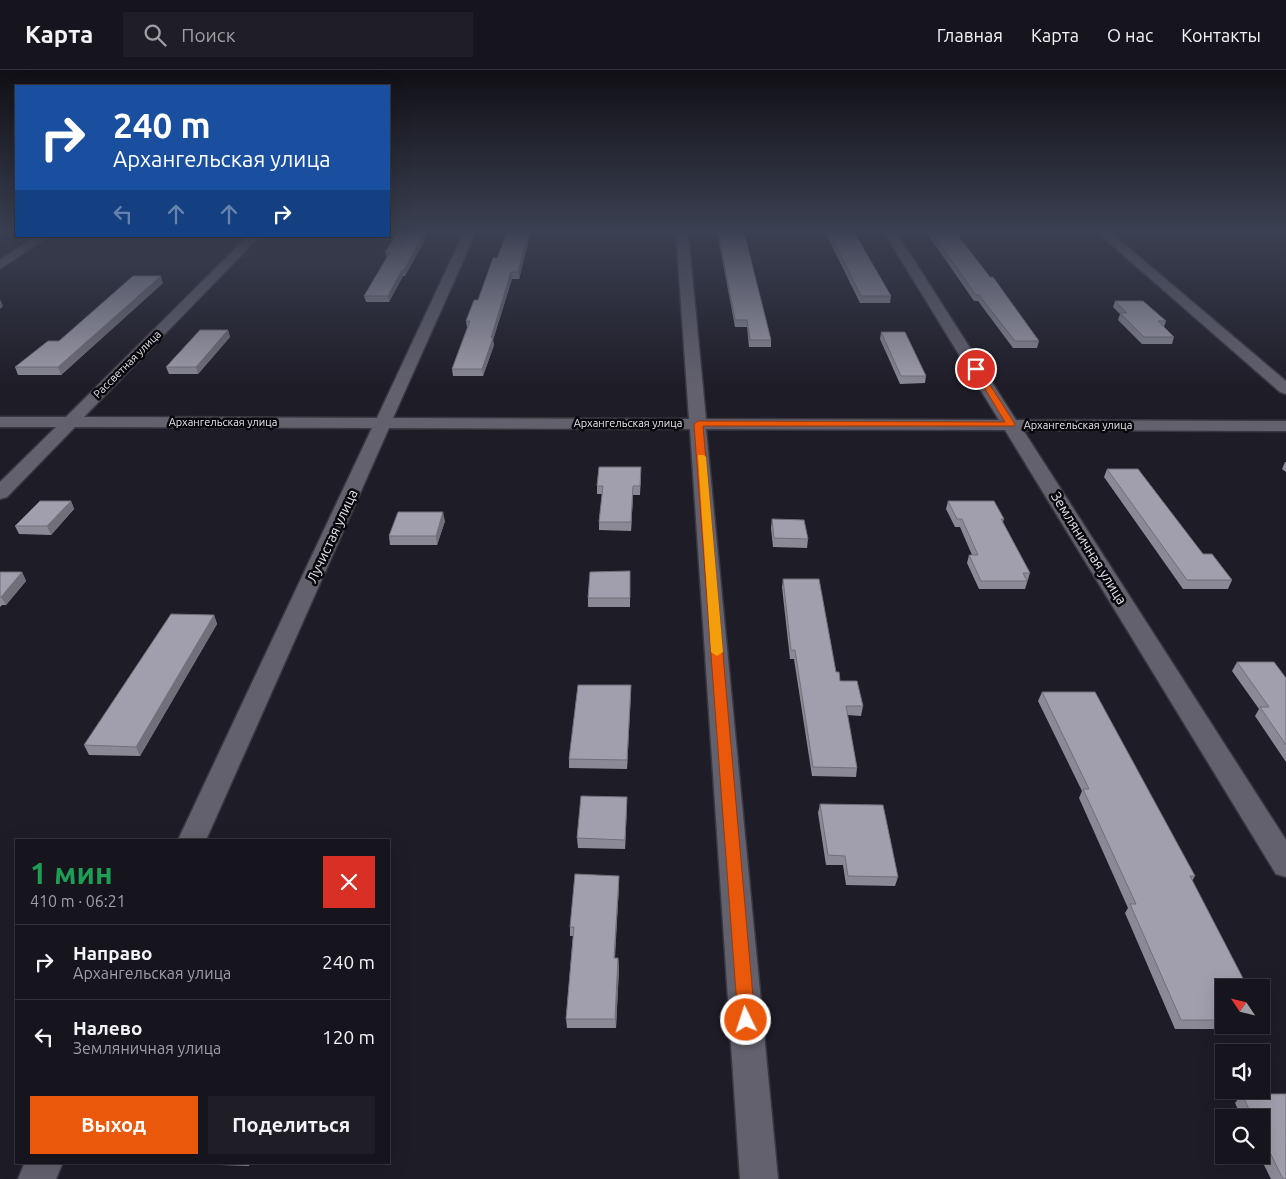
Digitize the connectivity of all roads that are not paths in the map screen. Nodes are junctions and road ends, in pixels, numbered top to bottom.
1 (208, 284) edge
2 (447, 284) edge
3 (686, 284) edge
4 (923, 284) edge
5 (1163, 284) edge
6 (1286, 389) edge
7 (0, 422) edge
8 (70, 422) junction
9 (384, 422) junction
10 (698, 424) junction
11 (1011, 424) junction
12 (1286, 426) edge
13 (0, 493) edge
14 (192, 839) edge
15 (1286, 866) edge
16 (43, 1164) edge
17 (37, 1179) edge
18 (759, 1179) edge

1 - 8 street, Рассветная улица
2 - 9 street, Лучистая улица
3 - 10 street
4 - 11 street, Земляничная улица
5 - 6 street
7 - 8 street, Архангельская улица
8 - 9 street, Архангельская улица
8 - 13 street, Рассветная улица
9 - 10 street, Архангельская улица
9 - 14 street, Лучистая улица
10 - 11 street, Архангельская улица
10 - 18 street
11 - 12 street, Архангельская улица
11 - 15 street, Земляничная улица
16 - 17 street

